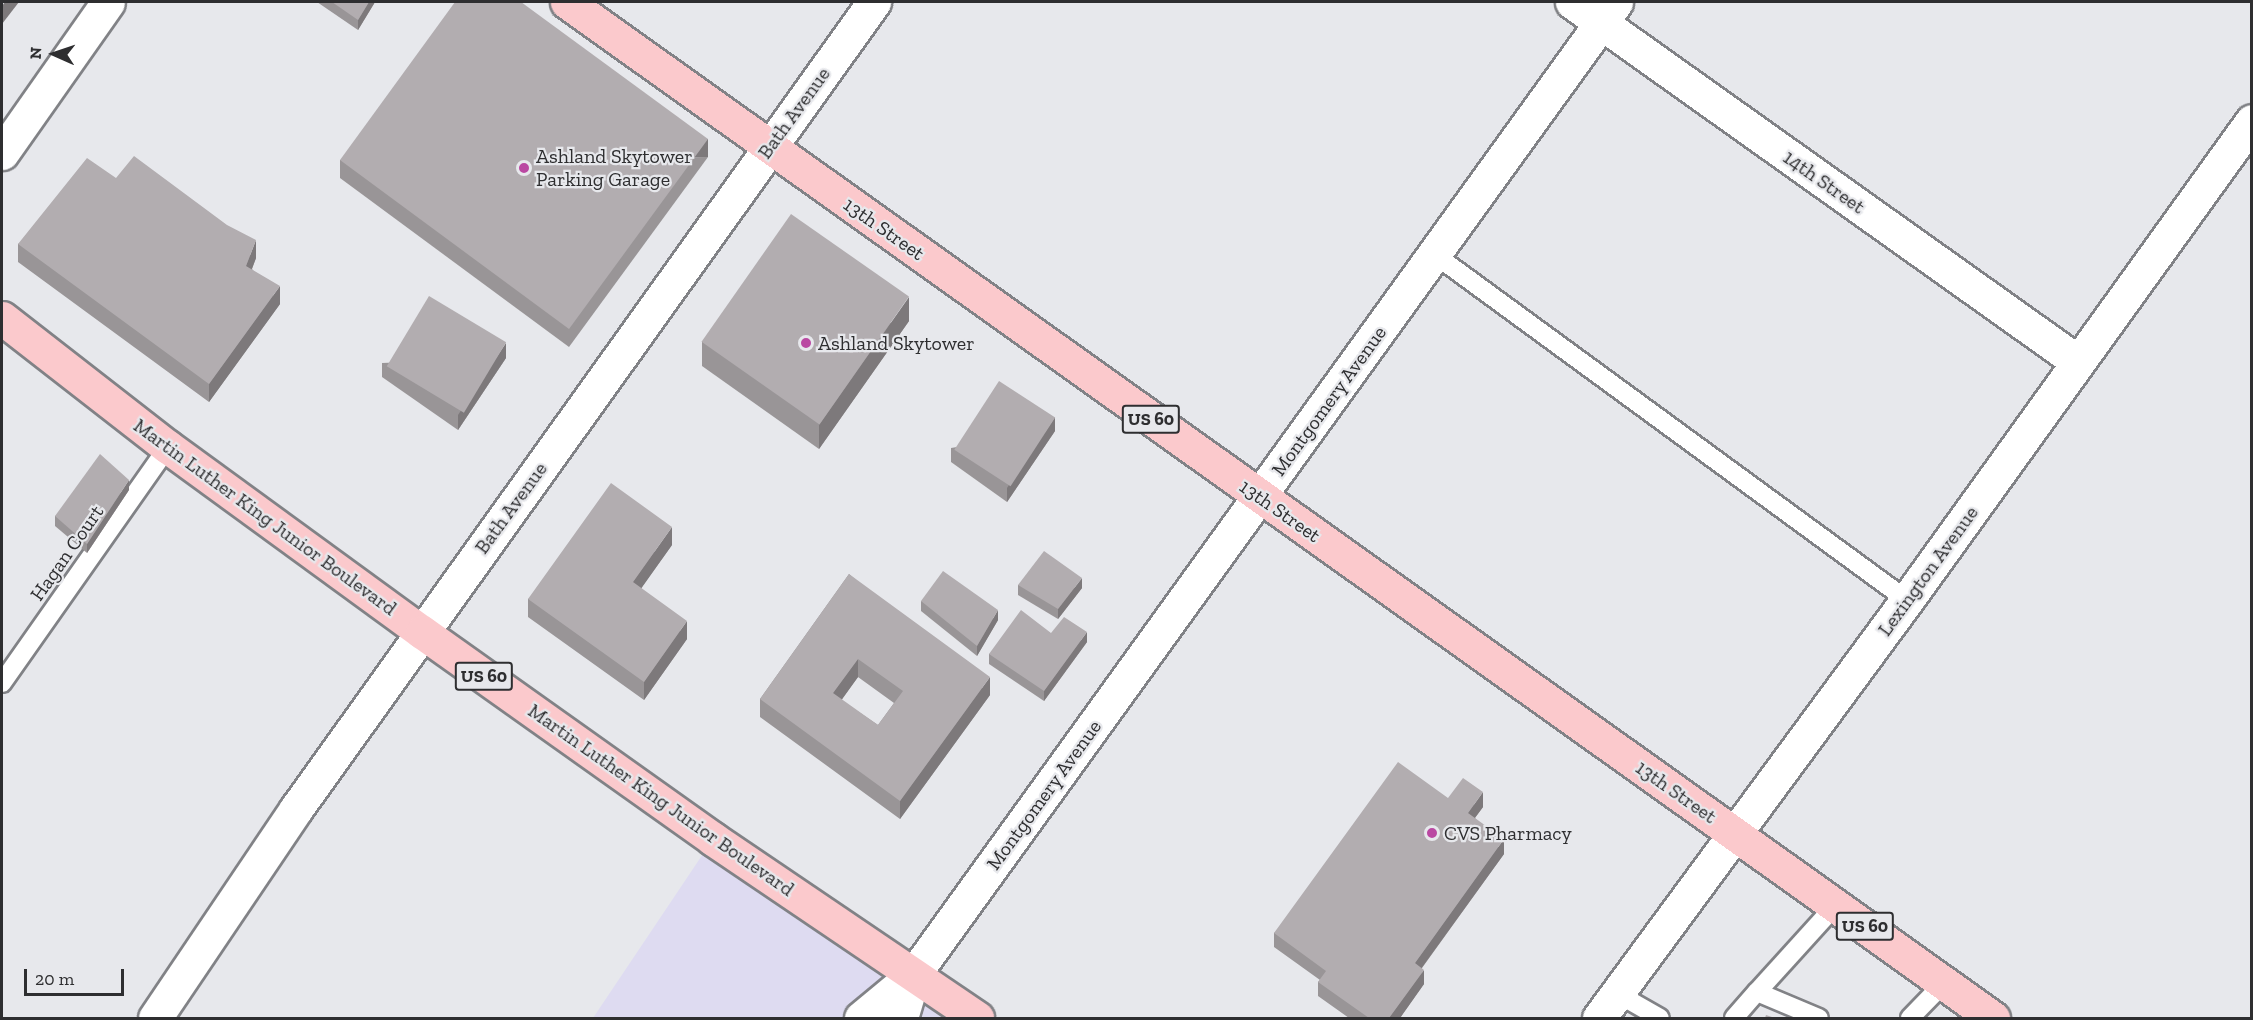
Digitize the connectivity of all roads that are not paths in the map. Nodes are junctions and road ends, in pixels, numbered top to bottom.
1 (108, 2) edge
2 (567, 2) edge
3 (874, 2) edge
4 (1572, 2) edge
5 (1609, 12) edge
6 (2252, 121) edge
7 (769, 148) junction
8 (2, 153) edge
9 (1434, 255) junction
10 (2, 318) edge
11 (2078, 362) junction
12 (168, 447) junction
13 (1260, 497) junction
14 (1907, 600) junction
15 (422, 632) junction
16 (2, 683) edge
17 (1736, 835) junction
18 (1836, 905) junction
19 (914, 974) junction
20 (1944, 983) junction
21 (1757, 992) junction
22 (1608, 1006) edge
23 (155, 1018) edge
24 (861, 1018) edge
25 (901, 1018) edge
26 (976, 1018) edge
27 (1660, 1018) edge
28 (1734, 1018) edge
29 (1819, 1018) edge
30 (1910, 1018) edge
31 (1993, 1018) edge

1 - 8 street
2 - 7 main road, 13th Street / US 60
3 - 7 street, Bath Avenue
4 - 5 street, 14th Street
5 - 9 street, Montgomery Avenue
5 - 11 street, 14th Street
6 - 11 street, Lexington Avenue
7 - 13 main road, 13th Street / US 60
7 - 15 street, Bath Avenue
9 - 13 street, Montgomery Avenue
9 - 14 lane
10 - 12 main road, Martin Luther King Junior Boulevard / US 60
11 - 14 street, Lexington Avenue
12 - 15 main road, Martin Luther King Junior Boulevard / US 60
12 - 16 lane, Hagan Court
13 - 17 main road, 13th Street / US 60
13 - 19 street, Montgomery Avenue
14 - 17 street, Lexington Avenue
15 - 19 main road, Martin Luther King Junior Boulevard / US 60
15 - 23 street, Bath Avenue
17 - 18 main road, 13th Street / US 60
17 - 22 street, Lexington Avenue
18 - 20 main road, 13th Street / US 60
18 - 21 lane
19 - 24 street, Montgomery Avenue
19 - 25 street, Montgomery Avenue
19 - 26 main road, Martin Luther King Junior Boulevard / US 60
20 - 30 lane
20 - 31 main road, 13th Street / US 60
21 - 28 lane
21 - 29 lane
22 - 27 lane

